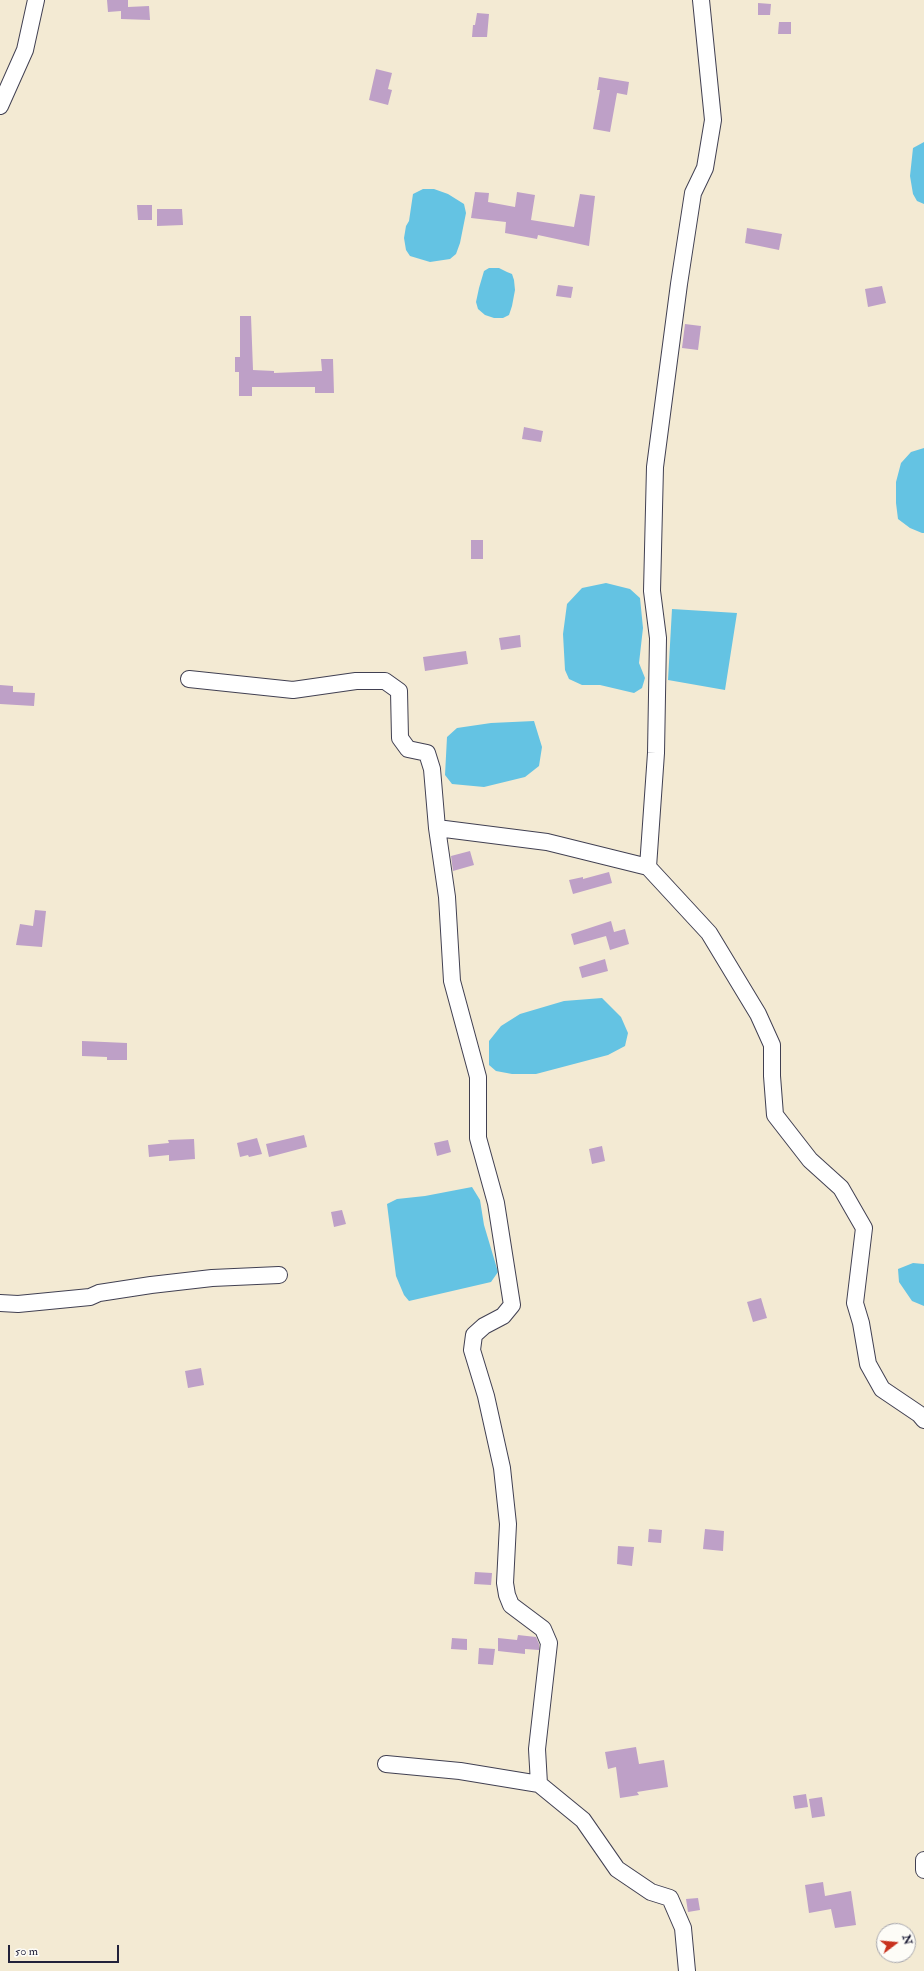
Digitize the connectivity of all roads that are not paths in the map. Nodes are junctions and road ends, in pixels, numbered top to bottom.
1 (36, 0) edge
2 (701, 0) edge
3 (0, 106) edge
4 (189, 679) dead end
5 (437, 828) junction
6 (648, 868) junction
7 (279, 1275) dead end
8 (0, 1303) edge
9 (924, 1420) edge
10 (386, 1764) dead end
11 (539, 1784) junction
12 (924, 1860) edge
13 (924, 1870) edge
14 (687, 1971) edge

1 - 3 street
2 - 6 street
4 - 5 street
5 - 6 street
5 - 11 street
6 - 9 street
7 - 8 street
10 - 11 street
11 - 14 street
12 - 13 street

